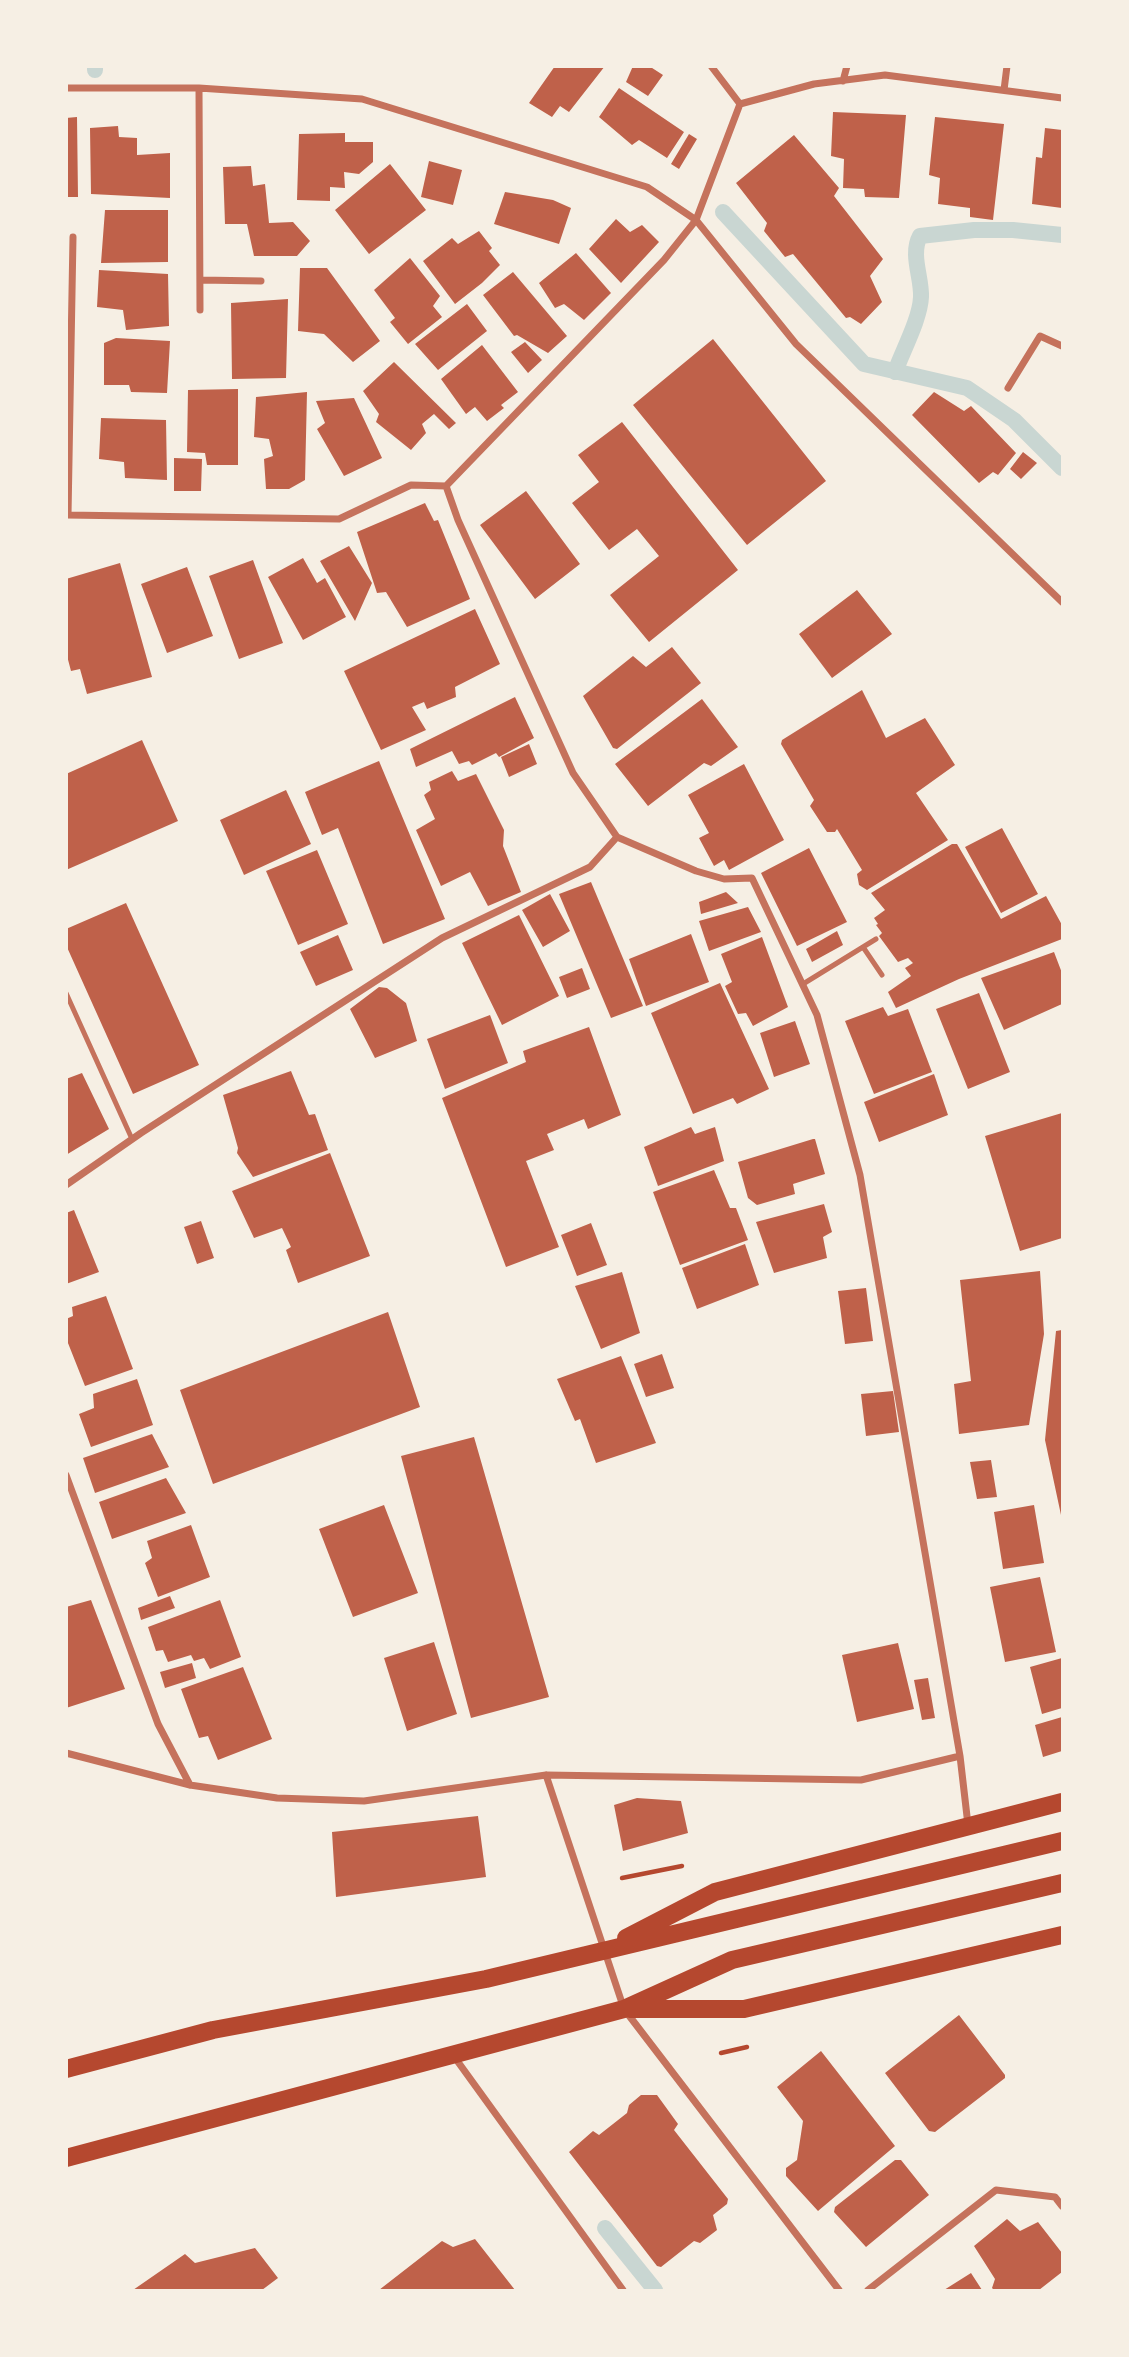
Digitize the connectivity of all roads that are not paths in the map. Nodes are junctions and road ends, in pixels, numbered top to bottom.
1 (712, 66) edge
2 (848, 66) edge
3 (1007, 66) edge
4 (843, 80) junction
5 (66, 88) edge
6 (199, 88) junction
7 (1004, 90) junction
8 (1062, 98) edge
9 (740, 104) junction
10 (696, 220) junction
11 (73, 237) dead end
12 (200, 280) junction
13 (261, 281) dead end
14 (69, 293) edge
15 (200, 310) dead end
16 (1062, 346) edge
17 (1008, 387) dead end
18 (446, 486) junction
19 (67, 515) edge
20 (1062, 602) edge
21 (617, 837) junction
22 (876, 939) dead end
23 (863, 947) junction
24 (882, 975) dead end
25 (803, 984) junction
26 (66, 993) edge
27 (132, 1139) junction
28 (66, 1185) edge
29 (66, 1475) edge
30 (66, 1753) edge
31 (960, 1756) junction
32 (546, 1775) junction
33 (190, 1785) junction
34 (1062, 1802) edge
35 (968, 1826) junction
36 (1062, 1841) edge
37 (1062, 1883) edge
38 (1062, 1935) edge
39 (604, 1950) junction
40 (624, 2008) junction
41 (453, 2056) junction
42 (66, 2069) edge
43 (66, 2158) edge
44 (1062, 2206) edge
45 (623, 2291) edge
46 (839, 2291) edge
47 (868, 2291) edge

1 - 9 street
2 - 4 street
3 - 7 street
4 - 7 street
4 - 9 street
5 - 6 street
6 - 10 street
6 - 12 street
7 - 8 street
9 - 10 street
10 - 18 street
10 - 20 street
11 - 14 street
12 - 13 street
12 - 15 street
14 - 19 street
16 - 17 street
18 - 19 street
18 - 21 street
21 - 25 street
21 - 27 street
22 - 23 lane
23 - 24 lane
23 - 25 lane
25 - 31 street
26 - 27 lane
27 - 28 street
29 - 33 street
30 - 33 street
31 - 32 street
31 - 35 street
32 - 33 street
32 - 39 street
34 - 35 main road
35 - 39 main road
36 - 39 main road
37 - 40 main road
38 - 40 main road
39 - 40 street
39 - 42 main road
40 - 41 main road
40 - 46 street
41 - 43 main road
41 - 45 street
44 - 47 street

